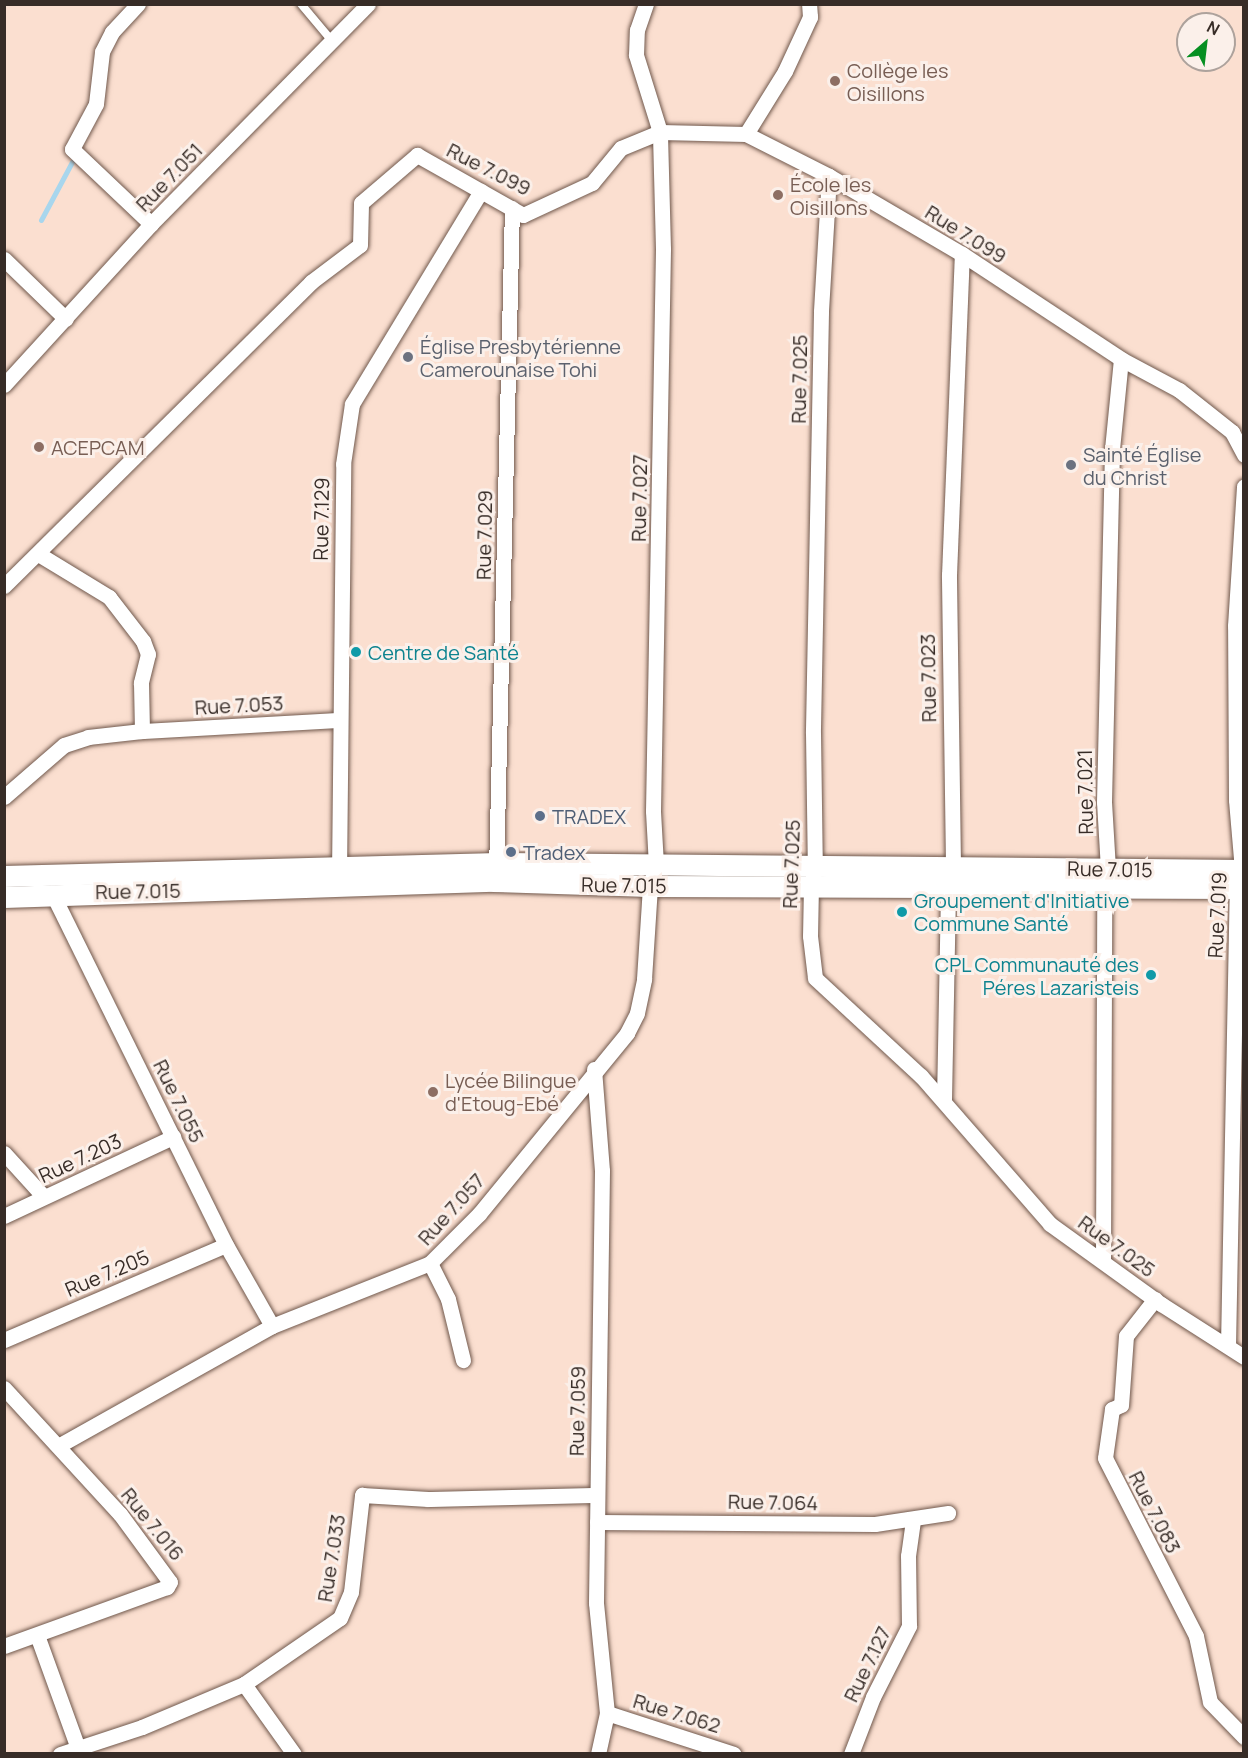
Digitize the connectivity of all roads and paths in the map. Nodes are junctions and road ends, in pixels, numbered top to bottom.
1 (138, 4) edge
2 (301, 4) edge
3 (368, 4) edge
4 (646, 4) edge
5 (809, 4) edge
6 (332, 41) junction
7 (660, 132) junction
8 (746, 134) junction
9 (829, 176) junction
10 (481, 191) junction
11 (512, 208) junction
12 (151, 224) junction
13 (962, 254) junction
14 (4, 259) edge
15 (66, 319) junction
16 (1121, 358) junction
17 (4, 385) edge
18 (1244, 455) edge
19 (1244, 486) edge
20 (40, 555) junction
21 (4, 586) edge
22 (339, 720) junction
23 (142, 731) junction
24 (4, 796) edge
25 (656, 865) junction
26 (496, 872) junction
27 (340, 875) junction
28 (951, 875) junction
29 (4, 876) edge
30 (813, 877) junction
31 (1106, 878) junction
32 (1241, 879) edge
33 (650, 886) junction
34 (52, 893) junction
35 (4, 897) edge
36 (594, 1069) junction
37 (944, 1100) junction
38 (173, 1137) junction
39 (4, 1153) edge
40 (44, 1197) junction
41 (4, 1216) edge
42 (226, 1245) junction
43 (1103, 1261) junction
44 (430, 1263) junction
45 (1155, 1299) junction
46 (272, 1326) junction
47 (4, 1340) edge
48 (1228, 1346) junction
49 (1244, 1357) edge
50 (463, 1360) dead end
51 (4, 1388) edge
52 (58, 1446) junction
53 (595, 1494) junction
54 (948, 1513) dead end
55 (913, 1519) junction
56 (597, 1522) junction
57 (37, 1635) junction
58 (4, 1646) edge
59 (244, 1684) junction
60 (607, 1713) junction
61 (1244, 1737) edge
62 (78, 1748) junction
63 (60, 1754) edge
64 (294, 1754) edge
65 (598, 1754) edge
66 (734, 1754) edge
67 (851, 1754) edge

1 - 12 street
2 - 6 lane
3 - 6 street, Rue 7.051
4 - 7 street
5 - 8 street
6 - 12 street, Rue 7.051
7 - 8 street, Rue 7.099
7 - 11 street, Rue 7.099
7 - 25 street, Rue 7.027
8 - 9 street, Rue 7.099
9 - 13 street, Rue 7.099
9 - 30 street, Rue 7.025
10 - 11 street, Rue 7.099
10 - 20 street, Rue 7.099
10 - 22 street, Rue 7.129
11 - 26 street, Rue 7.029
12 - 15 street, Rue 7.051
13 - 16 street, Rue 7.099
13 - 28 street, Rue 7.023
14 - 15 street
15 - 17 street, Rue 7.051
16 - 18 street, Rue 7.099
16 - 31 street, Rue 7.021
19 - 32 street, Rue 7.019
20 - 21 street, Rue 7.099
20 - 23 street
22 - 23 street, Rue 7.053
22 - 27 street, Rue 7.129
23 - 24 street, Rue 7.053
25 - 26 main road, Rue 7.015
25 - 30 main road, Rue 7.015
25 - 33 street, Rue 7.027
26 - 27 main road, Rue 7.015
26 - 33 main road, Rue 7.015
27 - 29 main road, Rue 7.015
27 - 34 main road, Rue 7.015
28 - 30 main road, Rue 7.015
28 - 31 main road, Rue 7.015
28 - 37 street, Rue 7.023
30 - 33 main road, Rue 7.015
30 - 37 street, Rue 7.025
31 - 32 main road, Rue 7.015
31 - 43 street, Rue 7.021
32 - 48 street, Rue 7.019
33 - 36 street, Rue 7.057
34 - 35 main road, Rue 7.015
34 - 38 street, Rue 7.055
36 - 44 street, Rue 7.057
36 - 53 street, Rue 7.059
37 - 43 street, Rue 7.025
38 - 40 street, Rue 7.203
38 - 42 street, Rue 7.055
39 - 40 street
40 - 41 street, Rue 7.203
42 - 46 street, Rue 7.055
42 - 47 street, Rue 7.205
43 - 45 street, Rue 7.025
44 - 46 street, Rue 7.057
44 - 50 street
45 - 48 street, Rue 7.025
45 - 61 street, Rue 7.083
46 - 52 street, Rue 7.057
48 - 49 street, Rue 7.025
51 - 52 street, Rue 7.016
52 - 57 street, Rue 7.016
53 - 56 street, Rue 7.059
53 - 59 street, Rue 7.033
54 - 55 street, Rue 7.064
55 - 56 street, Rue 7.064
55 - 67 street, Rue 7.127
56 - 60 street, Rue 7.059
57 - 58 street, Rue 7.016
57 - 62 street
59 - 62 street, Rue 7.033
59 - 64 street
60 - 65 street, Rue 7.059
60 - 66 street, Rue 7.062
62 - 63 street, Rue 7.033

